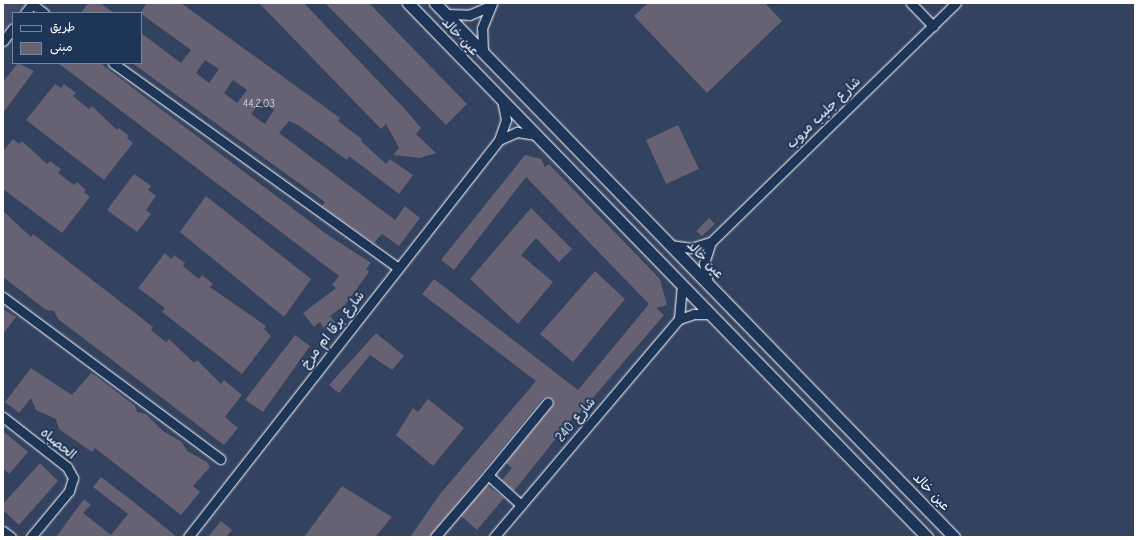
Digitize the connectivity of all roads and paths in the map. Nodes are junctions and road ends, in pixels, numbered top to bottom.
1 (408, 3) edge
2 (435, 3) edge
3 (911, 3) edge
4 (956, 3) edge
5 (32, 4) edge
6 (491, 4) edge
7 (26, 12) edge
8 (43, 12) edge
9 (446, 14) junction
10 (933, 26) junction
11 (12, 29) edge
12 (3, 41) edge
13 (484, 52) junction
14 (114, 64) edge
15 (502, 100) junction
16 (537, 135) junction
17 (499, 140) junction
18 (711, 242) junction
19 (670, 245) junction
20 (398, 268) junction
21 (682, 284) junction
22 (708, 284) junction
23 (3, 297) edge
24 (711, 314) junction
25 (679, 319) junction
26 (548, 402) dead end
27 (3, 417) edge
28 (220, 458) dead end
29 (488, 475) junction
30 (521, 505) junction
31 (3, 531) edge
32 (11, 537) edge
33 (31, 537) edge
34 (188, 537) edge
35 (434, 537) edge
36 (494, 537) edge
37 (927, 537) edge
38 (954, 537) edge

1 - 15 street, عين خالد
2 - 9 street, عين خالد
3 - 10 street
4 - 10 street, شارع جليب مروب
5 - 7 street
5 - 8 street
6 - 9 street
6 - 13 street
9 - 13 street, عين خالد
10 - 18 street, شارع جليب مروب
11 - 12 street
13 - 19 street, عين خالد
14 - 20 street
15 - 16 street, عين خالد
15 - 17 street, شارع برقا ام مرخ
16 - 17 street, شارع برقا ام مرخ
16 - 21 street, عين خالد
17 - 20 street, شارع برقا ام مرخ
18 - 19 street, شارع جليب مروب
18 - 22 street, شارع جليب مروب
19 - 22 street, عين خالد
20 - 34 street, شارع برقا ام مرخ
21 - 24 street, عين خالد
21 - 25 street
22 - 38 street, عين خالد
23 - 28 street
24 - 25 street
24 - 37 street, عين خالد
25 - 30 street, شارع 240
26 - 29 street
27 - 33 street, الحصباه
29 - 30 street
29 - 35 street
30 - 36 street, شارع 240
31 - 32 street

